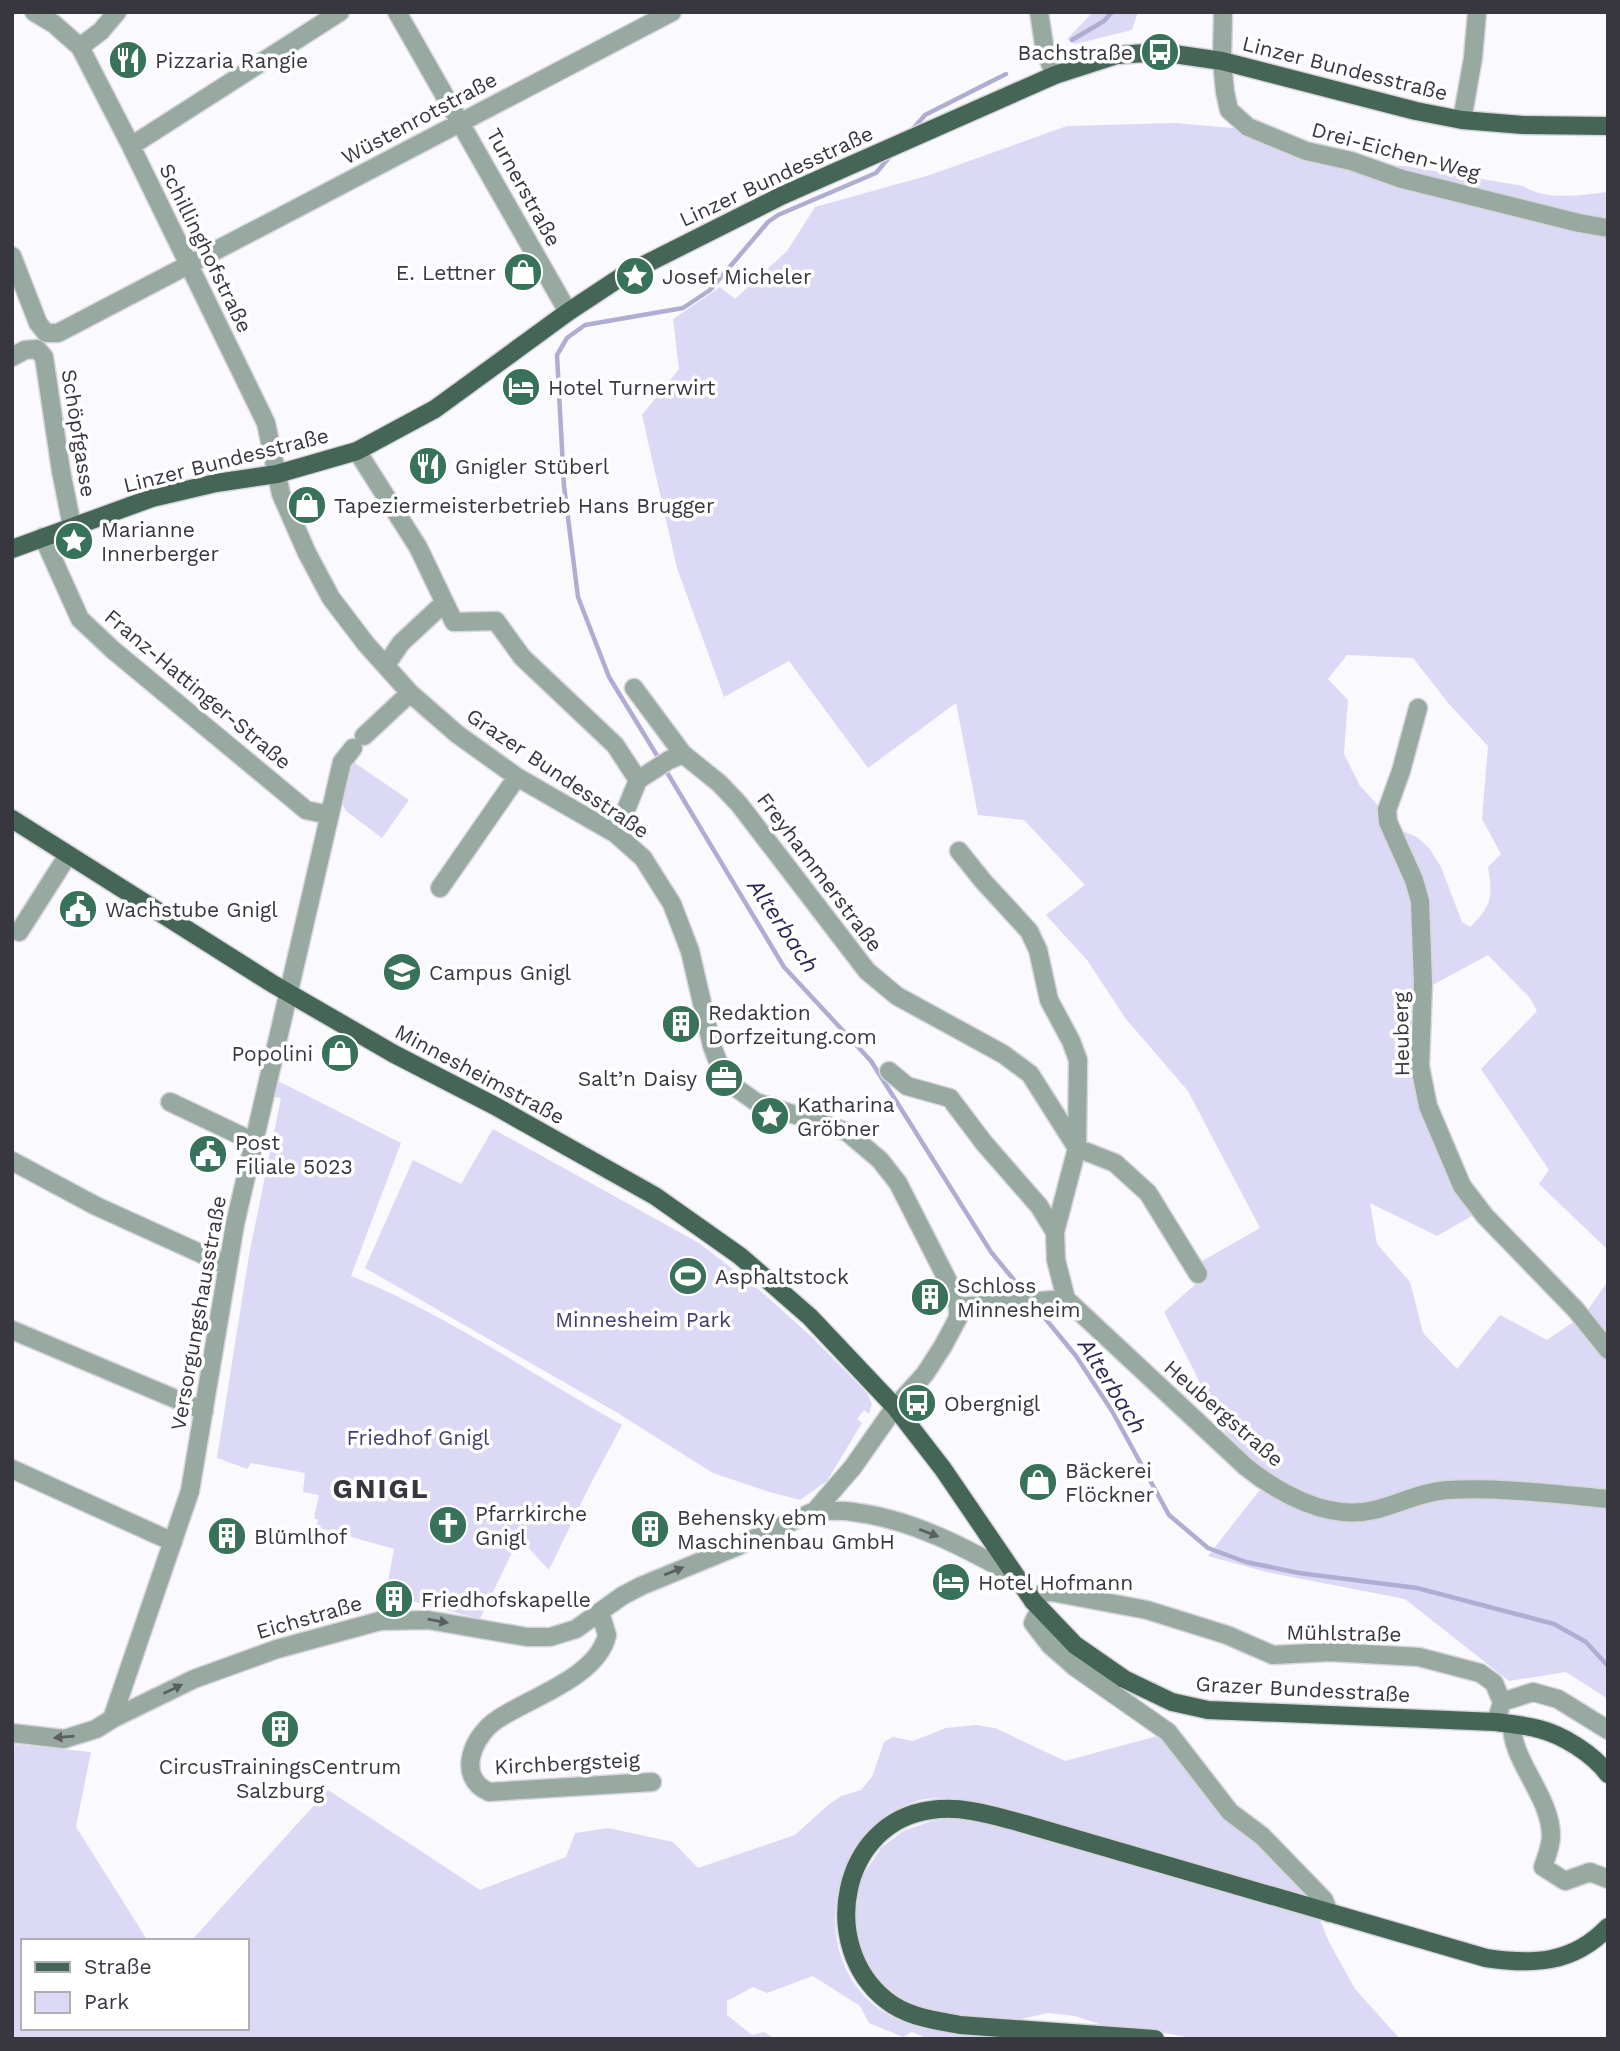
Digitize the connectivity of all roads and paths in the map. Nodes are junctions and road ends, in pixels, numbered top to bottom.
1 (34, 12) edge
2 (117, 12) edge
3 (340, 12) edge
4 (397, 12) edge
5 (672, 12) edge
6 (1039, 12) edge
7 (1223, 12) edge
8 (1477, 12) edge
9 (80, 47) junction
10 (1222, 61) junction
11 (1055, 75) junction
12 (1462, 120) junction
13 (461, 122) junction
14 (1608, 126) edge
15 (131, 146) junction
16 (1608, 228) edge
17 (12, 256) edge
18 (187, 264) junction
19 (568, 312) junction
20 (12, 357) edge
21 (357, 450) junction
22 (277, 474) junction
23 (72, 526) junction
24 (43, 537) junction
25 (12, 549) edge
26 (444, 603) junction
27 (386, 665) junction
28 (634, 688) dead end
29 (410, 693) junction
30 (1418, 708) dead end
31 (669, 761) junction
32 (517, 777) junction
33 (638, 780) junction
34 (329, 815) junction
35 (12, 818) edge
36 (615, 834) junction
37 (959, 851) dead end
38 (68, 855) junction
39 (440, 888) dead end
40 (19, 932) dead end
41 (287, 993) junction
42 (889, 1071) dead end
43 (170, 1102) dead end
44 (252, 1141) junction
45 (1077, 1148) junction
46 (12, 1161) edge
47 (1055, 1232) junction
48 (226, 1265) junction
49 (1198, 1273) dead end
50 (1066, 1299) junction
51 (958, 1307) junction
52 (12, 1330) edge
53 (1608, 1350) edge
54 (895, 1407) junction
55 (204, 1411) junction
56 (12, 1469) edge
57 (1608, 1499) edge
58 (814, 1510) junction
59 (173, 1542) junction
60 (1014, 1575) junction
61 (1036, 1605) junction
62 (600, 1612) junction
63 (1503, 1702) junction
64 (112, 1719) junction
65 (1504, 1723) junction
66 (1608, 1730) edge
67 (12, 1733) edge
68 (1608, 1774) edge
69 (652, 1782) dead end
70 (1608, 1879) edge
71 (1329, 1913) junction
72 (1608, 1927) edge
73 (1155, 2039) edge

1 - 9 street, Schillinghofstraße
2 - 9 street
3 - 15 street
4 - 13 street, Turnerstraße
5 - 13 street, Wüstenrotstraße
6 - 11 street
7 - 10 street, Drei-Eichen-Weg
8 - 12 street
9 - 15 street, Schillinghofstraße
10 - 11 main road, Linzer Bundesstraße
10 - 12 main road, Linzer Bundesstraße
10 - 16 street, Drei-Eichen-Weg
11 - 19 main road, Linzer Bundesstraße
12 - 14 main road, Linzer Bundesstraße
13 - 18 street, Wüstenrotstraße
13 - 19 street, Turnerstraße
15 - 18 street, Schillinghofstraße
17 - 18 street, Wüstenrotstraße
18 - 22 street, Schillinghofstraße
19 - 21 main road, Linzer Bundesstraße
20 - 23 street, Schöpfgasse
21 - 22 main road, Linzer Bundesstraße
21 - 26 street
22 - 23 main road, Linzer Bundesstraße
22 - 27 street, Grazer Bundesstraße
23 - 24 main road, Linzer Bundesstraße
24 - 25 main road, Linzer Bundesstraße
24 - 34 street, Franz-Hattinger-Straße
26 - 27 street
26 - 33 street
27 - 29 street, Grazer Bundesstraße
28 - 31 street, Freyhammerstraße
29 - 32 street, Grazer Bundesstraße
29 - 34 street, Versorgungshausstraße
30 - 53 street, Heuberg
31 - 33 street
31 - 45 street, Freyhammerstraße
32 - 36 street, Grazer Bundesstraße
32 - 39 street
33 - 36 street
34 - 41 street, Versorgungshausstraße
35 - 38 main road, Minnesheimstraße
36 - 51 street, Grazer Bundesstraße
37 - 45 street
38 - 40 street
38 - 41 main road, Minnesheimstraße
41 - 44 street, Versorgungshausstraße
41 - 54 main road, Minnesheimstraße
42 - 47 street
43 - 44 street
44 - 48 street, Versorgungshausstraße
45 - 47 street
45 - 49 street
46 - 48 street
47 - 50 street
48 - 55 street, Versorgungshausstraße
50 - 51 street
50 - 57 street, Heubergstraße
51 - 54 street
52 - 55 street
54 - 58 street, Eichstraße
54 - 60 main road, Grazer Bundesstraße
55 - 59 street, Versorgungshausstraße
56 - 59 street
58 -> 60 street, Eichstraße
62 -> 58 street, Eichstraße
59 - 64 street, Versorgungshausstraße
60 - 61 main road, Grazer Bundesstraße
61 - 63 street, Mühlstraße
61 - 65 main road, Grazer Bundesstraße
61 - 71 street
64 -> 62 street, Eichstraße
62 - 69 street, Kirchbergsteig
63 - 65 street
63 - 66 street
64 -> 67 street, Eichstraße
65 - 68 main road, Grazer Bundesstraße
65 - 70 street
71 - 72 main road
71 - 73 main road

